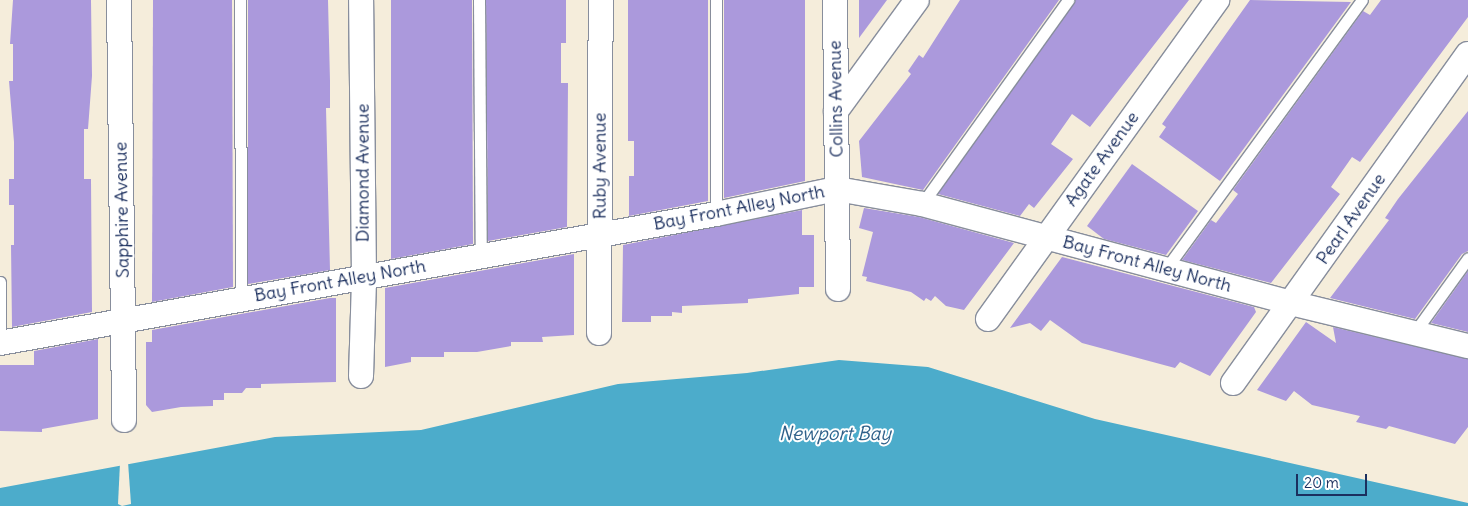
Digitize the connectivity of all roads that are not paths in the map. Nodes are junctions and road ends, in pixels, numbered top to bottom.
1 (119, 0) edge
2 (240, 0) edge
3 (361, 0) edge
4 (479, 0) edge
5 (601, 0) edge
6 (716, 0) edge
7 (835, 0) edge
8 (917, 0) edge
9 (1068, 0) edge
10 (1217, 0) edge
11 (1362, 0) edge
12 (1468, 54) edge
13 (836, 111) junction
14 (837, 189) junction
15 (922, 204) junction
16 (716, 214) junction
17 (600, 234) junction
18 (1047, 236) junction
19 (481, 256) junction
20 (1468, 258) edge
21 (1164, 270) junction
22 (364, 278) junction
23 (0, 282) edge
24 (838, 289) dead end
25 (241, 298) junction
26 (1291, 303) junction
27 (988, 319) dead end
28 (124, 320) junction
29 (599, 333) dead end
30 (1414, 333) junction
31 (0, 343) edge
32 (1468, 346) edge
33 (361, 376) dead end
34 (1233, 383) dead end
35 (124, 420) dead end

1 - 28 street, Sapphire Avenue
2 - 25 lane
3 - 22 street, Diamond Avenue
4 - 19 lane
5 - 17 street, Ruby Avenue
6 - 16 lane
7 - 13 street, Collins Avenue
8 - 13 street
9 - 15 lane
10 - 18 street, Agate Avenue
11 - 21 lane
12 - 26 street, Pearl Avenue
13 - 14 street, Collins Avenue
14 - 15 street, Bay Front Alley North
14 - 16 street, Bay Front Alley North
14 - 24 street, Collins Avenue
15 - 18 street, Bay Front Alley North
16 - 17 street, Bay Front Alley North
17 - 19 street, Bay Front Alley North
17 - 29 street, Ruby Avenue
18 - 21 street, Bay Front Alley North
18 - 27 street, Agate Avenue
19 - 22 street, Bay Front Alley North
20 - 30 lane
21 - 26 street, Bay Front Alley North
22 - 25 street, Bay Front Alley North
22 - 33 street, Diamond Avenue
23 - 31 lane
25 - 28 street, Bay Front Alley North
26 - 30 street, Bay Front Alley North
26 - 34 street, Pearl Avenue
28 - 31 street, Bay Front Alley North
28 - 35 street, Sapphire Avenue
30 - 32 street, Bay Front Alley North

